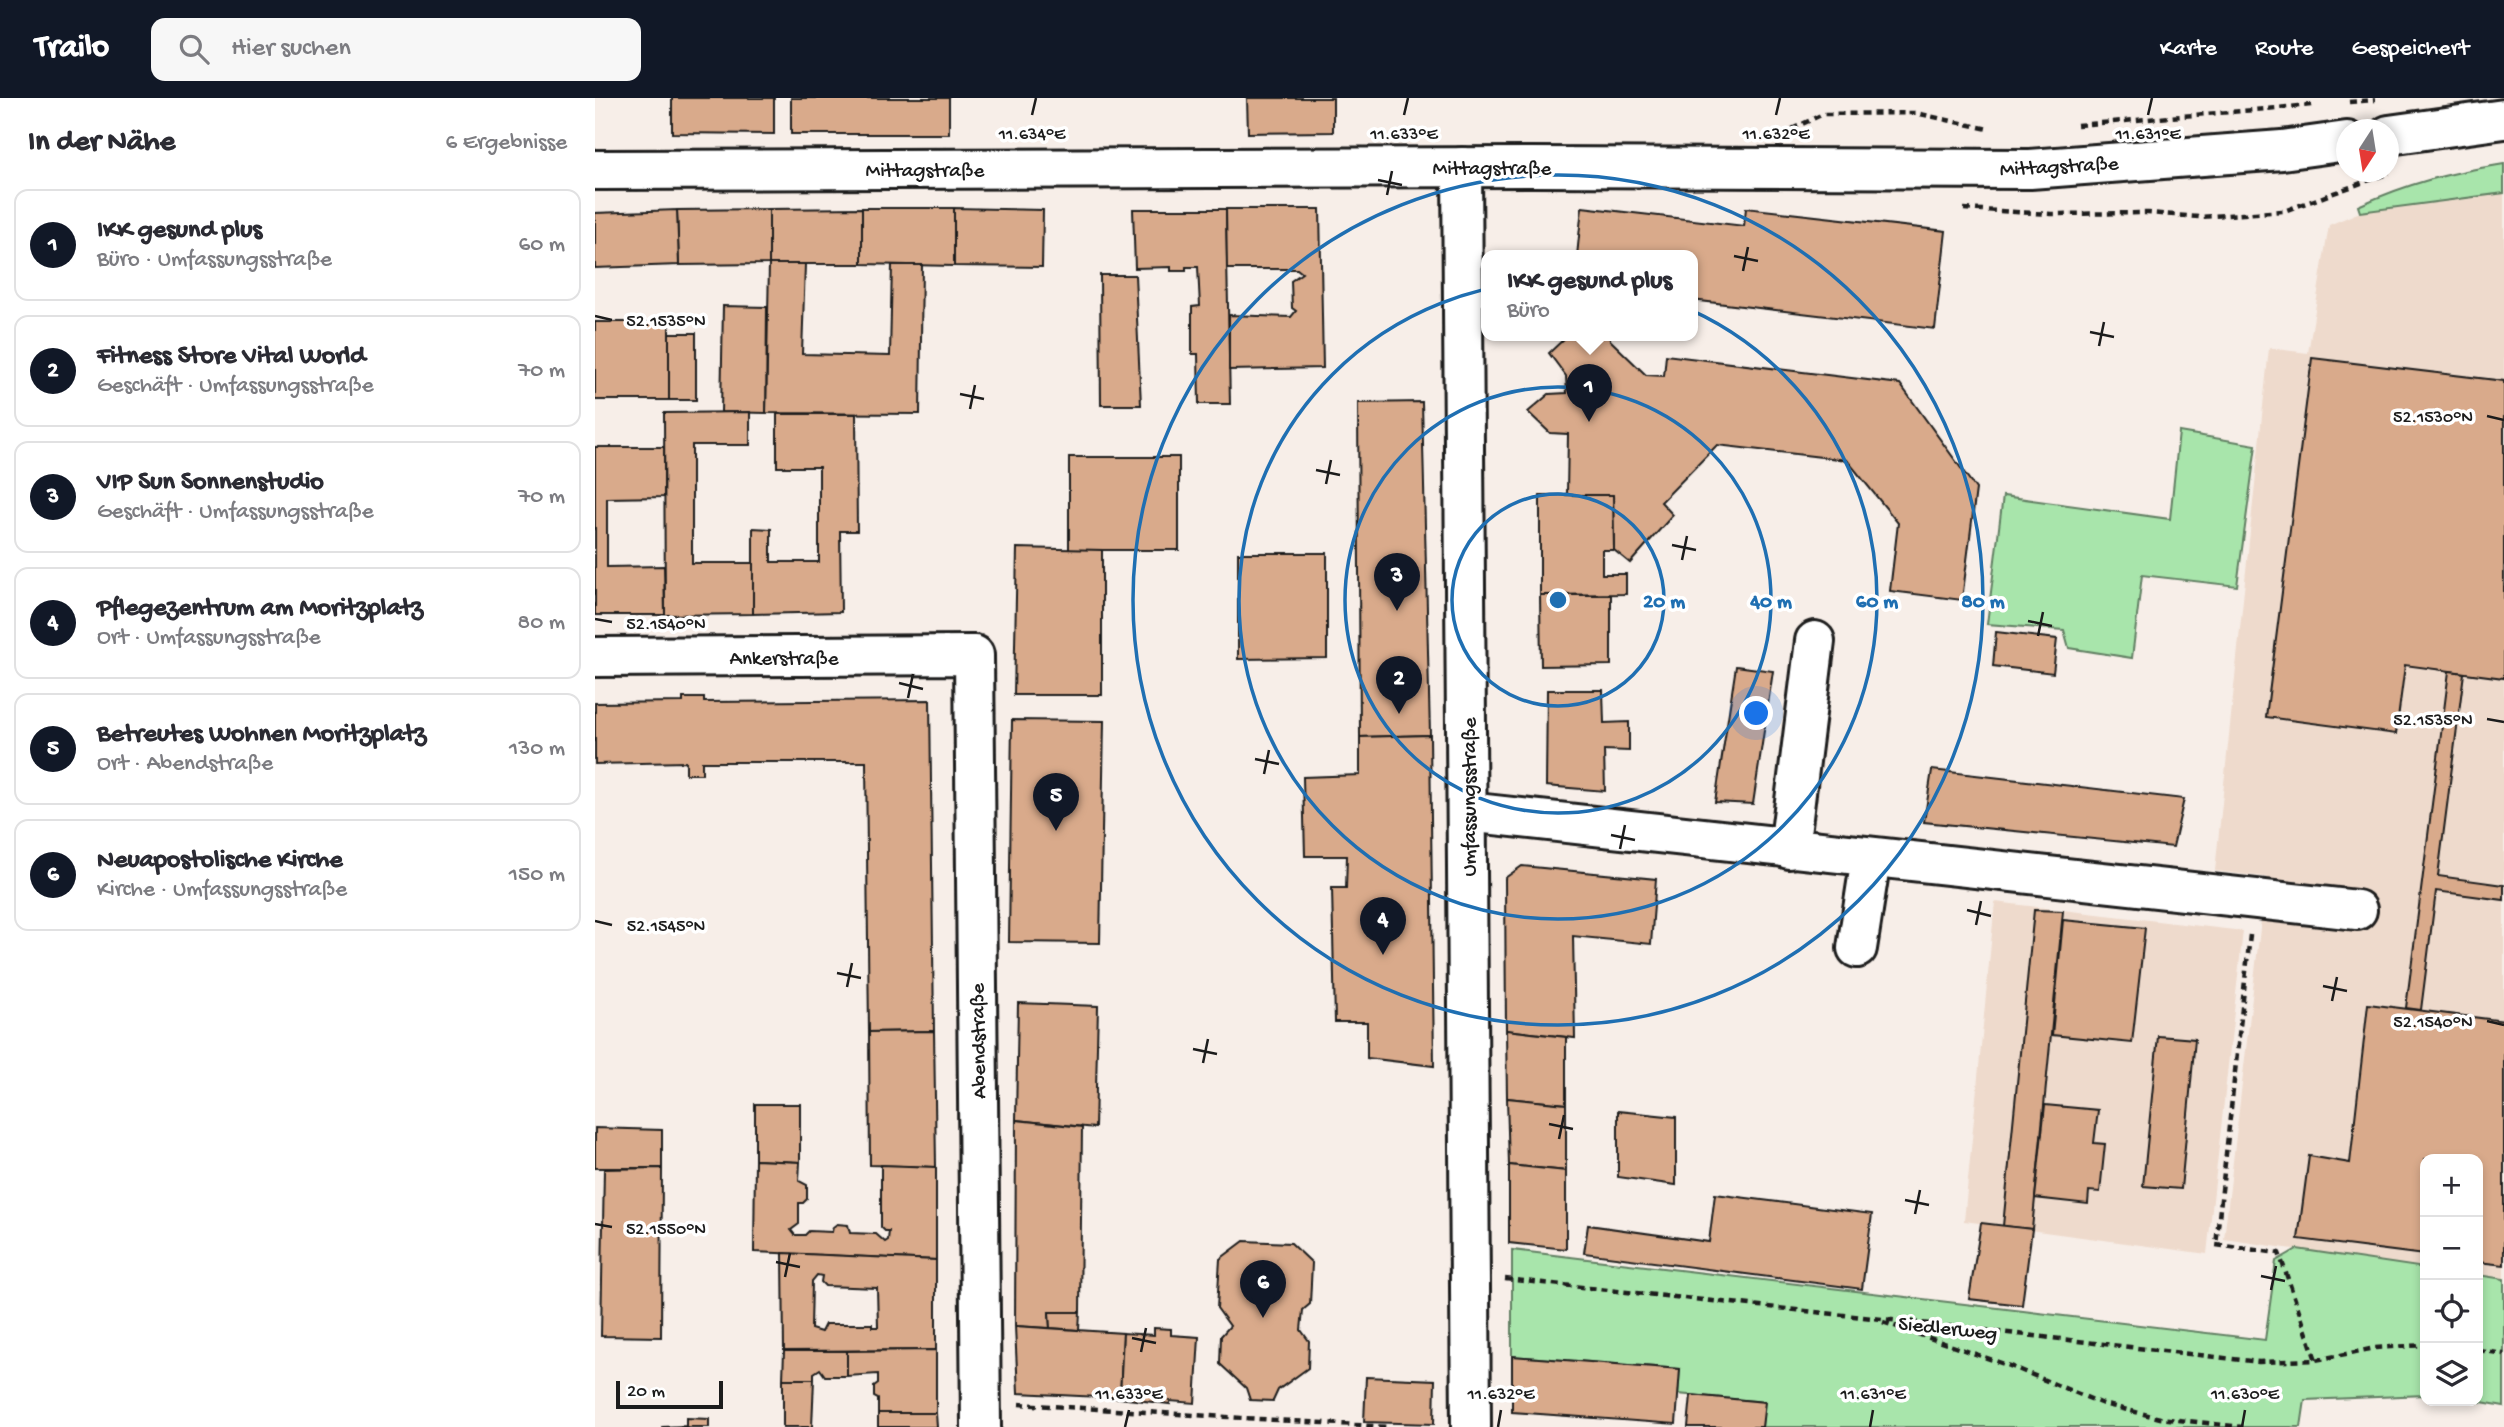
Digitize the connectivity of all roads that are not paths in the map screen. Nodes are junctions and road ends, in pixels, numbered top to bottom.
1 (2504, 119) edge
2 (2399, 134) edge
3 (2336, 142) edge
4 (1462, 167) junction
5 (595, 170) edge
6 (1815, 641) dead end
7 (974, 655) joint
8 (595, 657) edge
9 (1468, 812) junction
10 (1789, 849) junction
11 (1871, 858) junction
12 (2357, 911) dead end
13 (1857, 948) dead end
14 (995, 1415) edge
15 (1471, 1427) edge

1 - 2 street
3 - 4 street, Mittagstraße
4 - 5 street, Mittagstraße
4 - 9 street, Umfassungsstraße
6 - 10 street
7 - 8 street, Ankerstraße
7 - 14 street, Abendstraße
9 - 10 street
9 - 15 street, Umfassungsstraße
10 - 11 street
11 - 12 street
11 - 13 street

